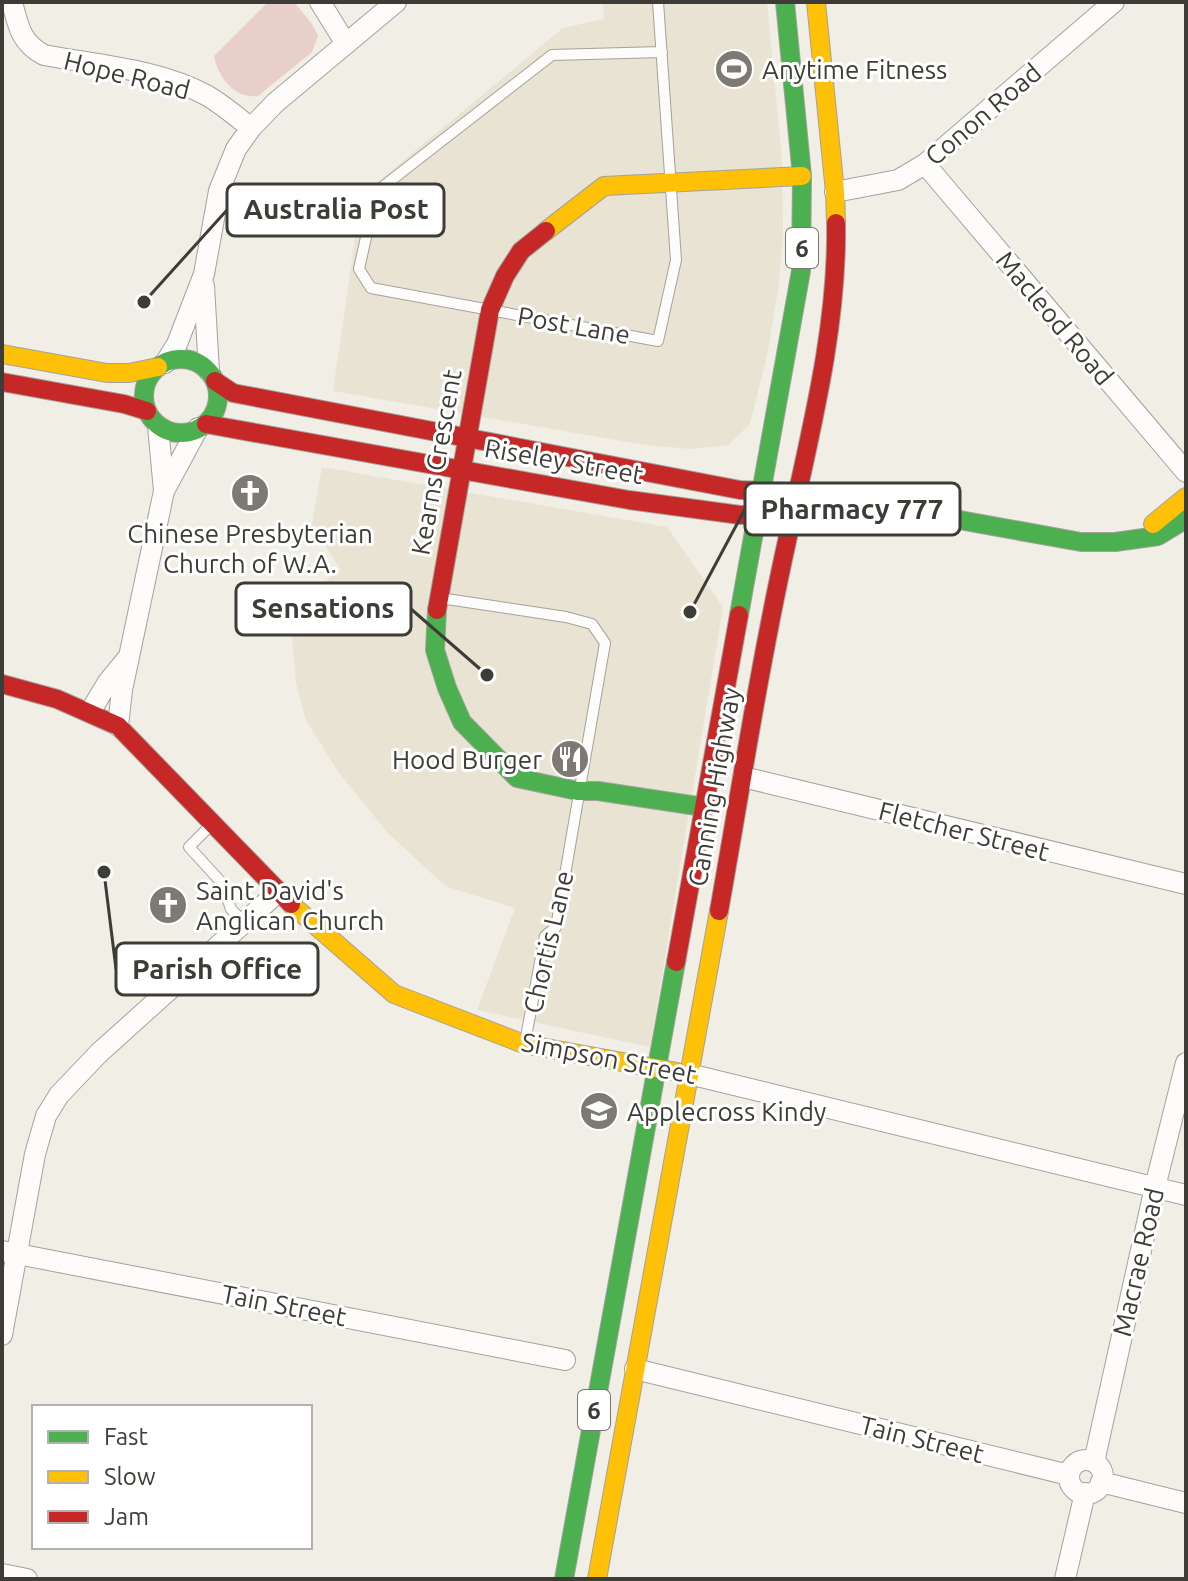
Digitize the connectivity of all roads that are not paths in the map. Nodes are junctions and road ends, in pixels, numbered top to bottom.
1 (12, 2) edge
2 (320, 2) edge
3 (396, 2) edge
4 (658, 2) edge
5 (785, 2) edge
6 (816, 2) edge
7 (1114, 2) edge
8 (10, 34) edge
9 (346, 44) junction
10 (662, 52) junction
11 (251, 128) junction
12 (925, 164) junction
13 (802, 176) junction
14 (671, 182) junction
15 (835, 192) junction
16 (204, 274) junction
17 (490, 310) junction
18 (2, 354) edge
19 (162, 365) junction
20 (212, 376) junction
21 (2, 382) edge
22 (152, 418) junction
23 (202, 426) junction
24 (467, 438) junction
25 (771, 440) junction
26 (744, 460) dead end
27 (461, 469) junction
28 (725, 469) dead end
29 (1186, 472) edge
30 (698, 482) junction
31 (164, 491) junction
32 (762, 491) junction
33 (797, 492) junction
34 (1186, 497) edge
35 (712, 512) junction
36 (915, 512) junction
37 (792, 514) junction
38 (757, 515) junction
39 (1186, 519) edge
40 (721, 530) dead end
41 (1147, 536) junction
42 (730, 560) dead end
43 (438, 598) junction
44 (742, 600) junction
45 (130, 655) junction
46 (2, 684) edge
47 (90, 712) junction
48 (118, 726) junction
49 (743, 777) junction
50 (578, 791) junction
51 (704, 807) junction
52 (213, 822) junction
53 (1186, 884) edge
54 (278, 892) junction
55 (244, 923) junction
56 (131, 963) dead end
57 (162, 997) junction
58 (524, 1044) junction
59 (1186, 1063) edge
60 (656, 1069) junction
61 (689, 1074) junction
62 (1155, 1187) junction
63 (1186, 1195) edge
64 (10, 1252) edge
65 (2, 1335) edge
66 (565, 1360) dead end
67 (635, 1369) junction
68 (1094, 1462) junction
69 (1069, 1475) junction
70 (1093, 1488) junction
71 (1186, 1503) edge
72 (2, 1574) edge
73 (27, 1579) edge
74 (564, 1579) edge
75 (597, 1579) edge
76 (1065, 1579) edge

1 - 8 street
2 - 9 street
3 - 9 street
4 - 10 lane
5 - 13 main road, Canning Highway / 6
6 - 15 main road, Canning Highway / 6
7 - 12 street, Conon Road
8 - 11 street, Hope Road
9 - 11 street
10 - 14 lane
10 - 17 lane, Post Lane
11 - 16 street
12 - 15 street, Conon Road
12 - 29 street, Macleod Road
13 - 14 main road, Kearns Crescent
13 - 25 main road, Canning Highway / 6
14 - 17 main road, Kearns Crescent
14 - 17 lane, Post Lane
15 - 33 main road, Canning Highway / 6
16 - 19 street
16 - 20 street
17 - 24 main road, Kearns Crescent
18 - 19 main road, Riseley Street
19 - 20 main road, Riseley Street
19 - 22 main road
20 - 23 main road
20 - 24 main road, Riseley Street
21 - 22 main road, Riseley Street
22 - 23 main road, Riseley Street
22 - 31 street
23 - 27 main road, Riseley Street
23 - 31 street
24 - 27 main road, Kearns Crescent
24 - 30 main road, Riseley Street
25 - 26 main road
25 - 32 main road, Canning Highway / 6
27 - 35 main road, Riseley Street
27 - 43 main road, Kearns Crescent
28 - 30 main road
30 - 32 main road, Riseley Street
31 - 45 street
32 - 33 main road, Riseley Street
32 - 38 main road, Canning Highway / 6
33 - 36 main road, Riseley Street
33 - 37 main road, Canning Highway / 6
34 - 41 main road
35 - 38 main road, Riseley Street
35 - 40 main road
36 - 37 main road, Riseley Street
36 - 41 main road, Riseley Street
37 - 38 main road, Riseley Street
37 - 49 main road, Canning Highway / 6
38 - 44 main road, Canning Highway / 6
39 - 41 main road, Riseley Street
42 - 44 main road
43 - 50 main road, Kearns Crescent
43 - 50 lane, Chortis Lane
44 - 51 main road, Canning Highway / 6
45 - 47 street
45 - 48 street
46 - 47 main road, Simpson Street
47 - 48 main road, Simpson Street
48 - 52 main road, Simpson Street
49 - 53 street, Fletcher Street
49 - 61 main road, Canning Highway / 6
50 - 51 main road, Kearns Crescent
50 - 58 lane, Chortis Lane
51 - 60 main road, Canning Highway / 6
52 - 54 main road, Simpson Street
52 - 55 lane
54 - 55 street
54 - 58 main road, Simpson Street
55 - 57 street
56 - 57 lane
57 - 64 street
58 - 60 main road, Simpson Street
59 - 62 street, Macrae Road
60 - 61 main road, Simpson Street
60 - 74 main road, Canning Highway / 6
61 - 62 street, Simpson Street
61 - 67 main road, Canning Highway / 6
62 - 63 street, Simpson Street
62 - 68 street, Macrae Road
64 - 65 street
64 - 66 street, Tain Street
67 - 69 street, Tain Street
67 - 75 main road, Canning Highway / 6
68 - 69 street
68 - 70 street
69 - 70 street
70 - 71 street
70 - 76 street
72 - 73 street

